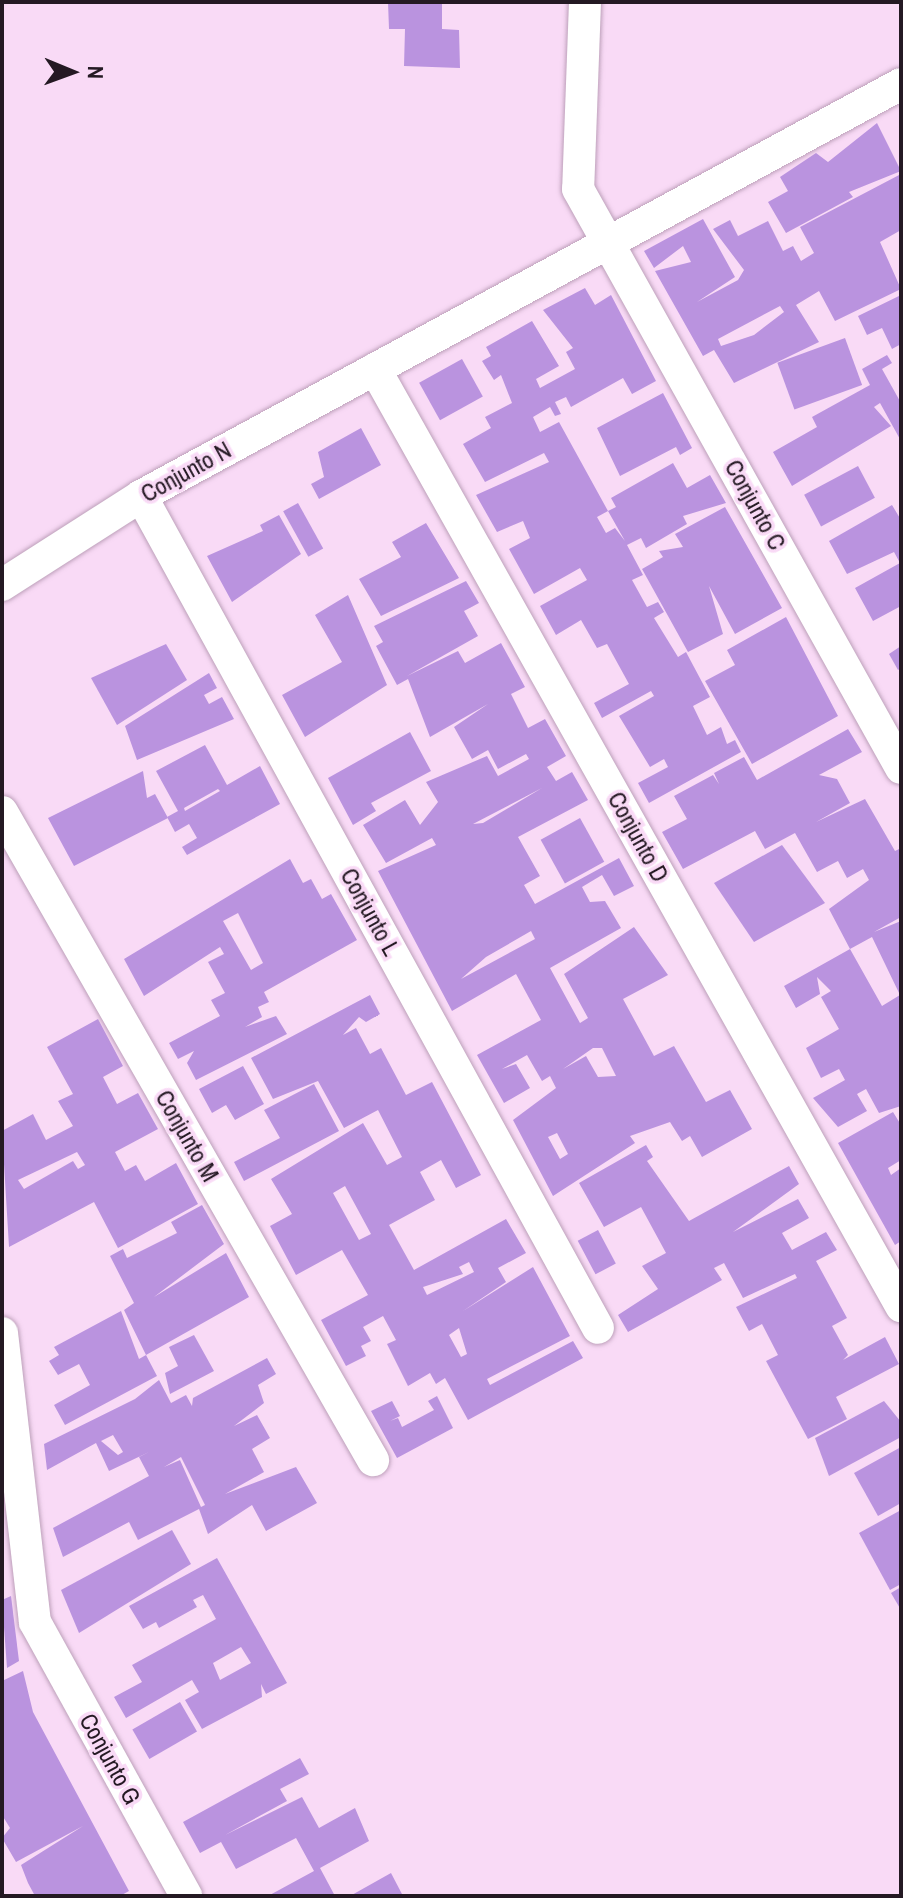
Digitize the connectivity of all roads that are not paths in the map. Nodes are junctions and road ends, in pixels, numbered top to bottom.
1 (585, 2) edge
2 (898, 92) edge
3 (610, 242) junction
4 (375, 369) junction
5 (141, 496) junction
6 (2, 585) edge
7 (901, 768) edge
8 (2, 812) edge
9 (901, 1306) edge
10 (598, 1328) dead end
11 (2, 1333) edge
12 (373, 1460) dead end
13 (186, 1896) edge

1 - 3 street, Conjunto C
2 - 3 street, Conjunto N
3 - 4 street, Conjunto N
3 - 7 street, Conjunto C
4 - 5 street, Conjunto N
4 - 9 street, Conjunto D
5 - 6 street, Conjunto N
5 - 10 street, Conjunto L
8 - 12 street, Conjunto M
11 - 13 street, Conjunto G

